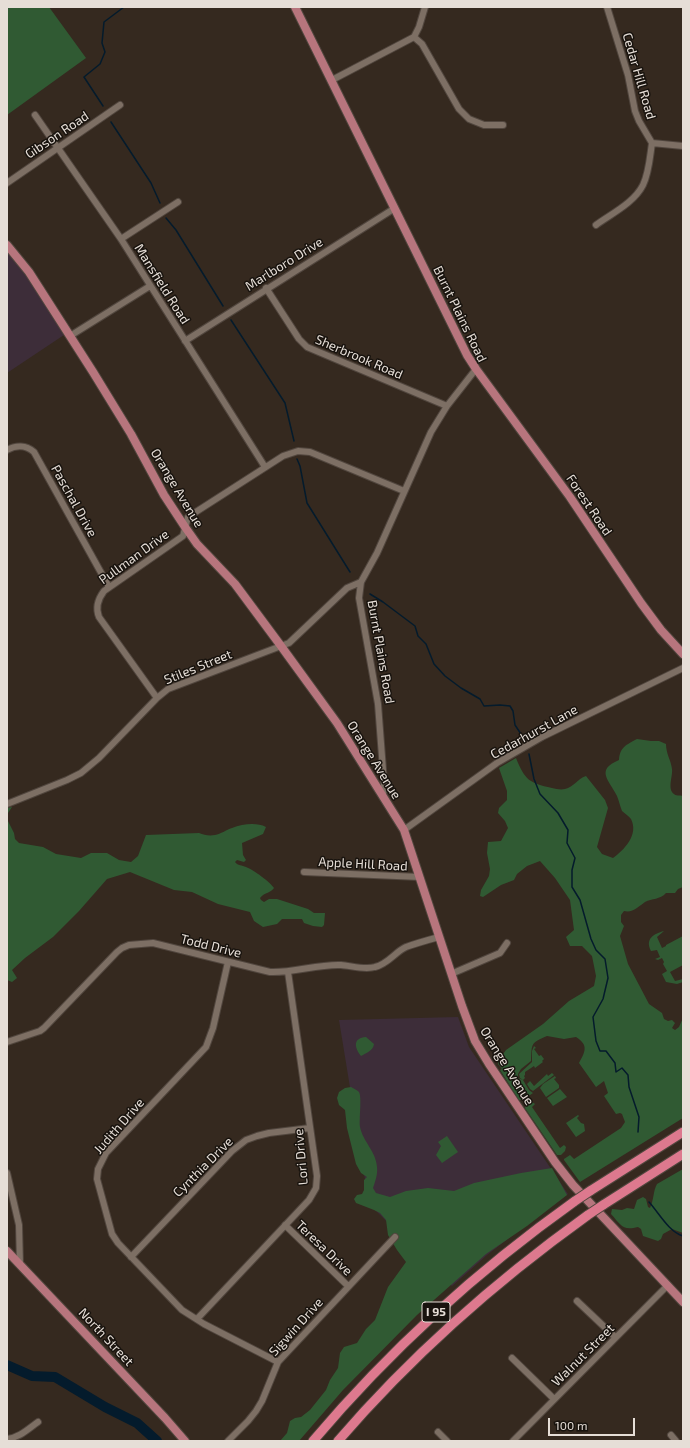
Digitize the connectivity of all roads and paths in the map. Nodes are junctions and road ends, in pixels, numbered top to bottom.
1 (295, 7) edge
2 (425, 7) edge
3 (607, 7) edge
4 (414, 37) junction
5 (332, 80) junction
6 (120, 105) dead end
7 (35, 115) dead end
8 (503, 125) dead end
9 (652, 143) junction
10 (683, 146) edge
11 (58, 147) junction
12 (7, 183) edge
13 (178, 202) dead end
14 (395, 208) junction
15 (596, 225) dead end
16 (121, 239) junction
17 (7, 245) edge
18 (150, 286) junction
19 (266, 288) junction
20 (70, 336) junction
21 (185, 341) junction
22 (476, 369) junction
23 (447, 406) junction
24 (7, 450) edge
25 (265, 467) junction
26 (404, 491) junction
27 (185, 527) junction
28 (361, 582) junction
29 (109, 587) junction
30 (281, 646) junction
31 (683, 654) edge
32 (683, 668) edge
33 (157, 698) junction
34 (383, 798) junction
35 (7, 804) edge
36 (404, 830) junction
37 (304, 872) dead end
38 (420, 877) junction
39 (439, 937) junction
40 (507, 942) dead end
41 (228, 962) junction
42 (288, 972) junction
43 (451, 974) junction
44 (7, 1042) edge
45 (310, 1128) junction
46 (683, 1132) edge
47 (683, 1154) edge
48 (7, 1173) edge
49 (285, 1226) junction
50 (395, 1237) dead end
51 (7, 1251) edge
52 (131, 1257) junction
53 (20, 1265) junction
54 (668, 1285) junction
55 (348, 1286) junction
56 (577, 1301) dead end
57 (683, 1302) edge
58 (196, 1319) junction
59 (615, 1338) junction
60 (512, 1358) dead end
61 (278, 1362) junction
62 (554, 1399) junction
63 (38, 1422) dead end
64 (438, 1432) dead end
65 (671, 1435) dead end
66 (7, 1439) edge
67 (185, 1441) edge
68 (228, 1441) edge
69 (314, 1441) edge
70 (338, 1441) edge
71 (447, 1441) edge
72 (513, 1441) edge
73 (676, 1441) edge

1 - 5 main road, Burnt Plains Road
2 - 4 street
3 - 9 street, Cedar Hill Road
4 - 5 street
4 - 8 street
5 - 14 main road, Burnt Plains Road
6 - 11 street, Gibson Road
7 - 11 street, Mansfield Road
9 - 10 street
9 - 15 street
11 - 12 street, Gibson Road
11 - 16 street, Mansfield Road
13 - 16 street
14 - 19 street, Marlboro Drive
14 - 22 main road, Burnt Plains Road
16 - 18 street, Mansfield Road
17 - 20 main road, Orange Avenue
18 - 20 street
18 - 21 street, Mansfield Road
19 - 21 street, Marlboro Drive
19 - 23 street, Sherbrook Road
20 - 27 main road, Orange Avenue
21 - 25 street, Mansfield Road
22 - 23 street, Burnt Plains Road
22 - 31 main road, Forest Road
23 - 26 street, Burnt Plains Road
24 - 29 street, Paschal Drive
25 - 26 street, Pullman Drive
25 - 27 street, Pullman Drive
26 - 28 street, Burnt Plains Road
27 - 29 street, Pullman Drive
27 - 30 main road, Orange Avenue
28 - 30 street, Stiles Street
28 - 34 street, Burnt Plains Road
29 - 33 street, Pullman Drive
30 - 33 street, Stiles Street
30 - 34 main road, Orange Avenue
32 - 36 street, Cedarhurst Lane
33 - 35 street, Stiles Street
34 - 36 main road, Orange Avenue
36 - 38 main road, Orange Avenue
37 - 38 street, Apple Hill Road
38 - 39 main road, Orange Avenue
39 - 42 street, Todd Drive
39 - 43 main road, Orange Avenue
40 - 43 street
41 - 42 street, Todd Drive
41 - 44 street, Todd Drive
41 - 52 street, Judith Drive
42 - 45 street, Lori Drive
43 - 54 main road, Orange Avenue
45 - 49 street, Lori Drive
45 - 52 street, Cynthia Drive
46 - 69 highway, I 95, bridge
47 - 70 highway, I 95, bridge
48 - 53 street
49 - 55 street, Teresa Drive
49 - 58 street, Lori Drive
50 - 55 street, Sigwin Drive
51 - 53 main road, North Street
52 - 58 street, Judith Drive
53 - 67 main road, North Street
54 - 57 main road, Orange Avenue
54 - 59 street, Walnut Street
55 - 61 street, Sigwin Drive
56 - 59 street
58 - 61 street, Judith Drive
59 - 62 street, Walnut Street
60 - 62 street
61 - 68 street, Sigwin Drive
62 - 72 street, Walnut Street
63 - 66 street
64 - 71 street
65 - 73 street

